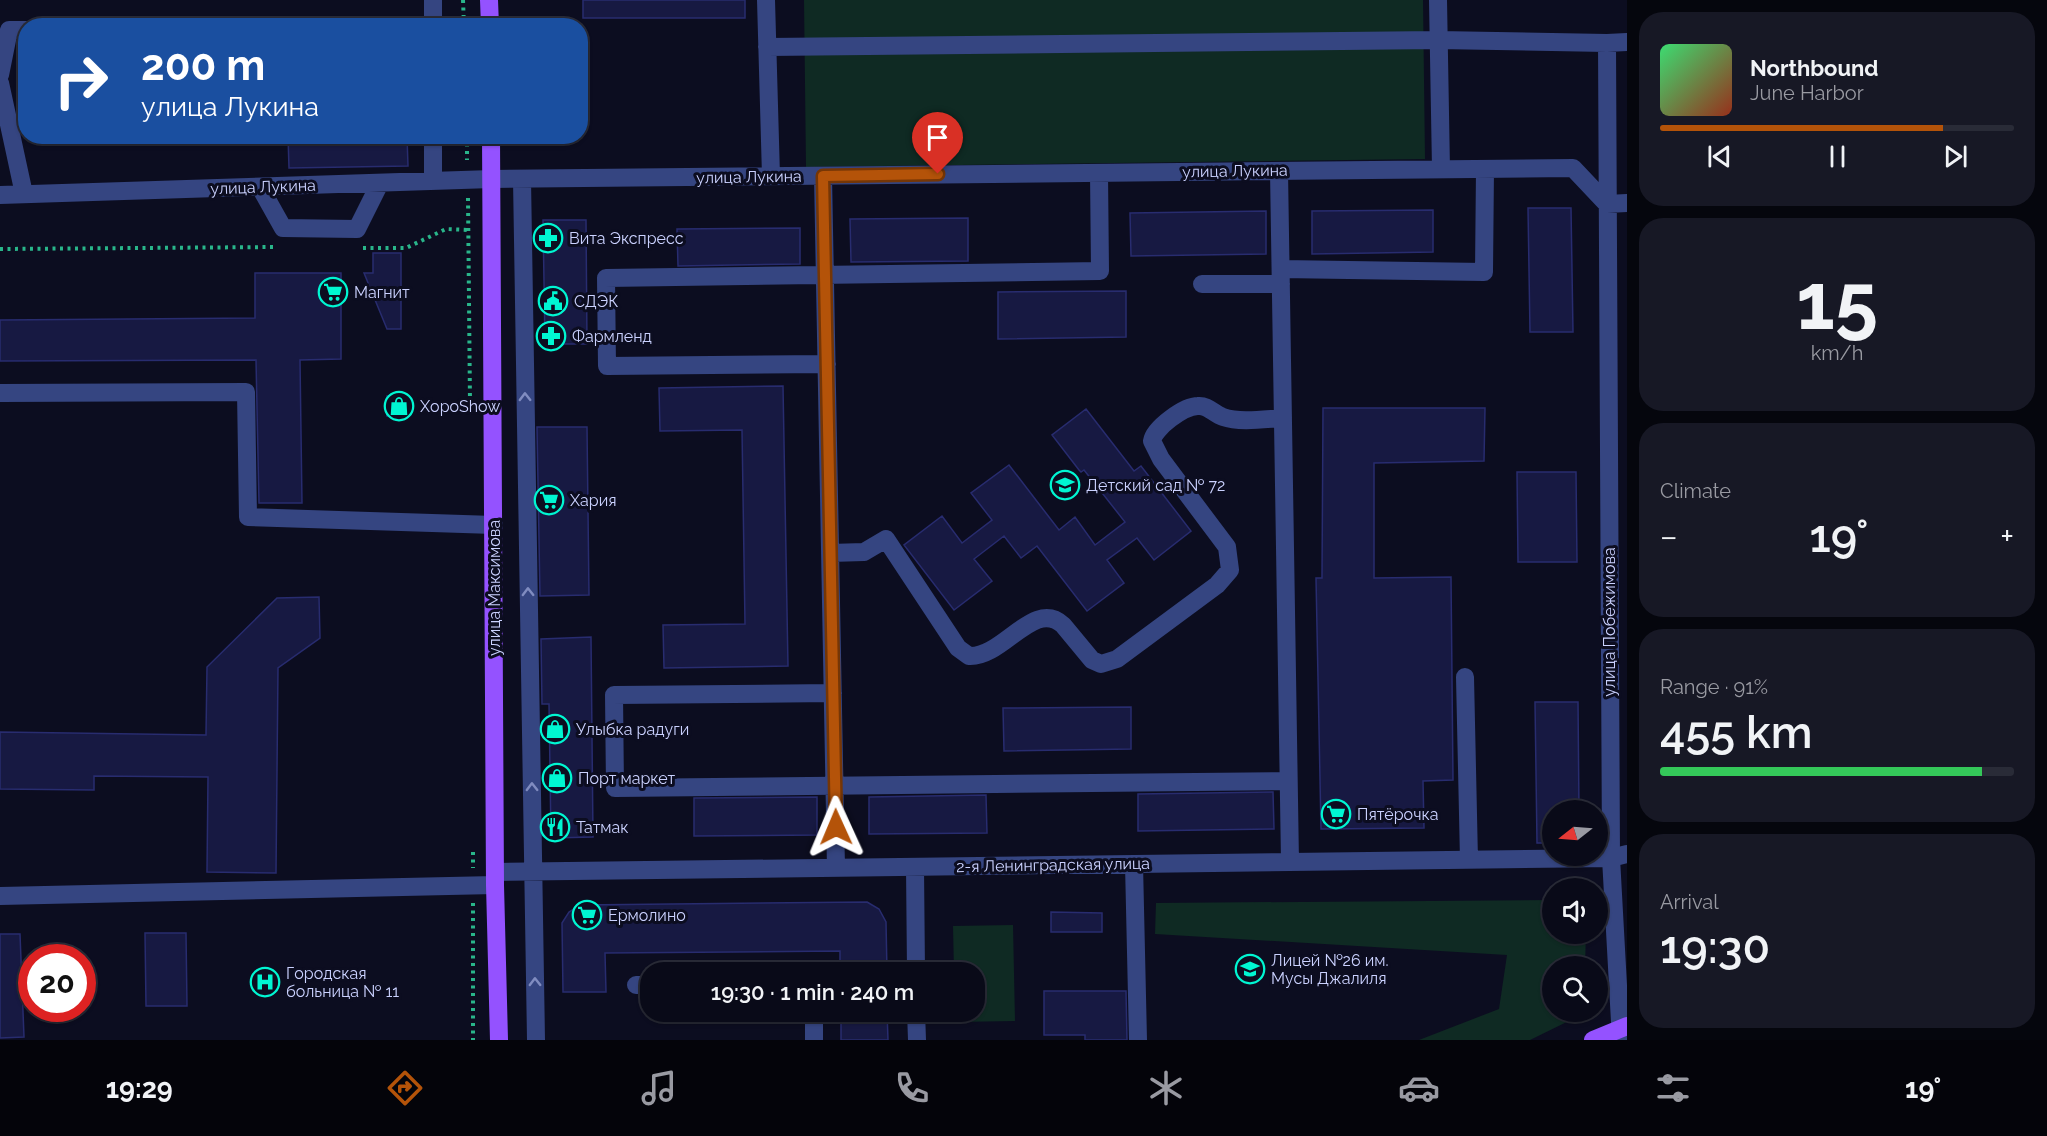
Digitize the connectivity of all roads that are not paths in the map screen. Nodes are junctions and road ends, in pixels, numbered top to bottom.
1 (433, 0) edge
2 (489, 0) edge
3 (766, 0) edge
4 (1438, 0) edge
5 (433, 18) edge
6 (490, 18) edge
7 (18, 30) edge
8 (1438, 40) junction
9 (1627, 42) edge
10 (1607, 43) junction
11 (767, 47) junction
12 (0, 75) edge
13 (0, 83) edge
14 (433, 144) edge
15 (491, 144) edge
16 (1441, 169) junction
17 (1485, 169) junction
18 (1279, 171) junction
19 (1099, 173) junction
20 (771, 176) junction
21 (823, 176) junction
22 (492, 179) junction
23 (522, 179) junction
24 (433, 181) junction
25 (380, 183) junction
26 (260, 187) junction
27 (24, 194) junction
28 (0, 195) edge
29 (1627, 203) edge
30 (1607, 204) junction
31 (825, 275) junction
32 (1281, 276) junction
33 (1203, 284) dead end
34 (827, 363) junction
35 (0, 393) edge
36 (1283, 418) junction
37 (494, 525) junction
38 (830, 553) junction
39 (1465, 677) dead end
40 (833, 693) junction
41 (1618, 694) edge
42 (1288, 781) junction
43 (835, 786) junction
44 (1619, 856) edge
45 (1469, 860) junction
46 (1290, 862) junction
47 (1134, 864) junction
48 (915, 867) junction
49 (836, 868) junction
50 (533, 872) junction
51 (495, 878) junction
52 (0, 896) edge
53 (916, 962) edge
54 (814, 1022) edge
55 (916, 1022) edge
56 (1623, 1031) edge
57 (499, 1040) edge
58 (536, 1040) edge
59 (814, 1040) edge
60 (917, 1040) edge
61 (1138, 1040) edge
62 (1593, 1040) edge

1 - 5 street
2 - 6 main road
3 - 11 street
4 - 8 street
7 - 12 street
8 - 10 street
8 - 11 street
8 - 16 street
9 - 10 street
10 - 30 street, улица Побежимова
11 - 20 street
13 - 27 street
14 - 24 street
15 - 22 main road, улица Максимова
16 - 17 street, улица Лукина
16 - 18 street, улица Лукина
17 - 30 street, улица Лукина
17 - 32 street
18 - 19 street, улица Лукина
18 - 32 street
19 - 21 street, улица Лукина
19 - 31 street
20 - 21 street, улица Лукина
20 - 23 street, улица Лукина
21 - 31 street
22 - 23 street, улица Лукина
22 - 24 street, улица Лукина
22 - 37 main road, улица Максимова
50 -> 23 street
24 - 25 street, улица Лукина
25 - 26 street, улица Лукина
25 - 26 street
26 - 27 street, улица Лукина
27 - 28 street, улица Лукина
29 - 30 street
30 - 41 street, улица Побежимова
31 - 34 street
31 - 34 street
32 - 33 street
32 - 36 street
34 - 38 street
35 - 37 street
36 - 38 street
36 - 42 street
37 - 51 main road, улица Максимова
38 - 40 street
39 - 45 street
40 - 43 street
40 - 43 street
41 - 44 street, улица Побежимова
42 - 43 street
42 - 46 street
43 - 49 street
44 - 45 street, 2-я Ленинградская улица
44 - 56 street, улица Побежимова
45 - 46 street, 2-я Ленинградская улица
46 - 47 street, 2-я Ленинградская улица
47 - 48 street, 2-я Ленинградская улица
47 - 61 street
48 - 49 street, 2-я Ленинградская улица
48 - 53 street
49 - 50 street, 2-я Ленинградская улица
50 - 51 street, 2-я Ленинградская улица
58 -> 50 street
51 - 52 street, 2-я Ленинградская улица
51 - 57 main road, улица Максимова
54 - 59 street
55 - 60 street
56 - 62 main road

